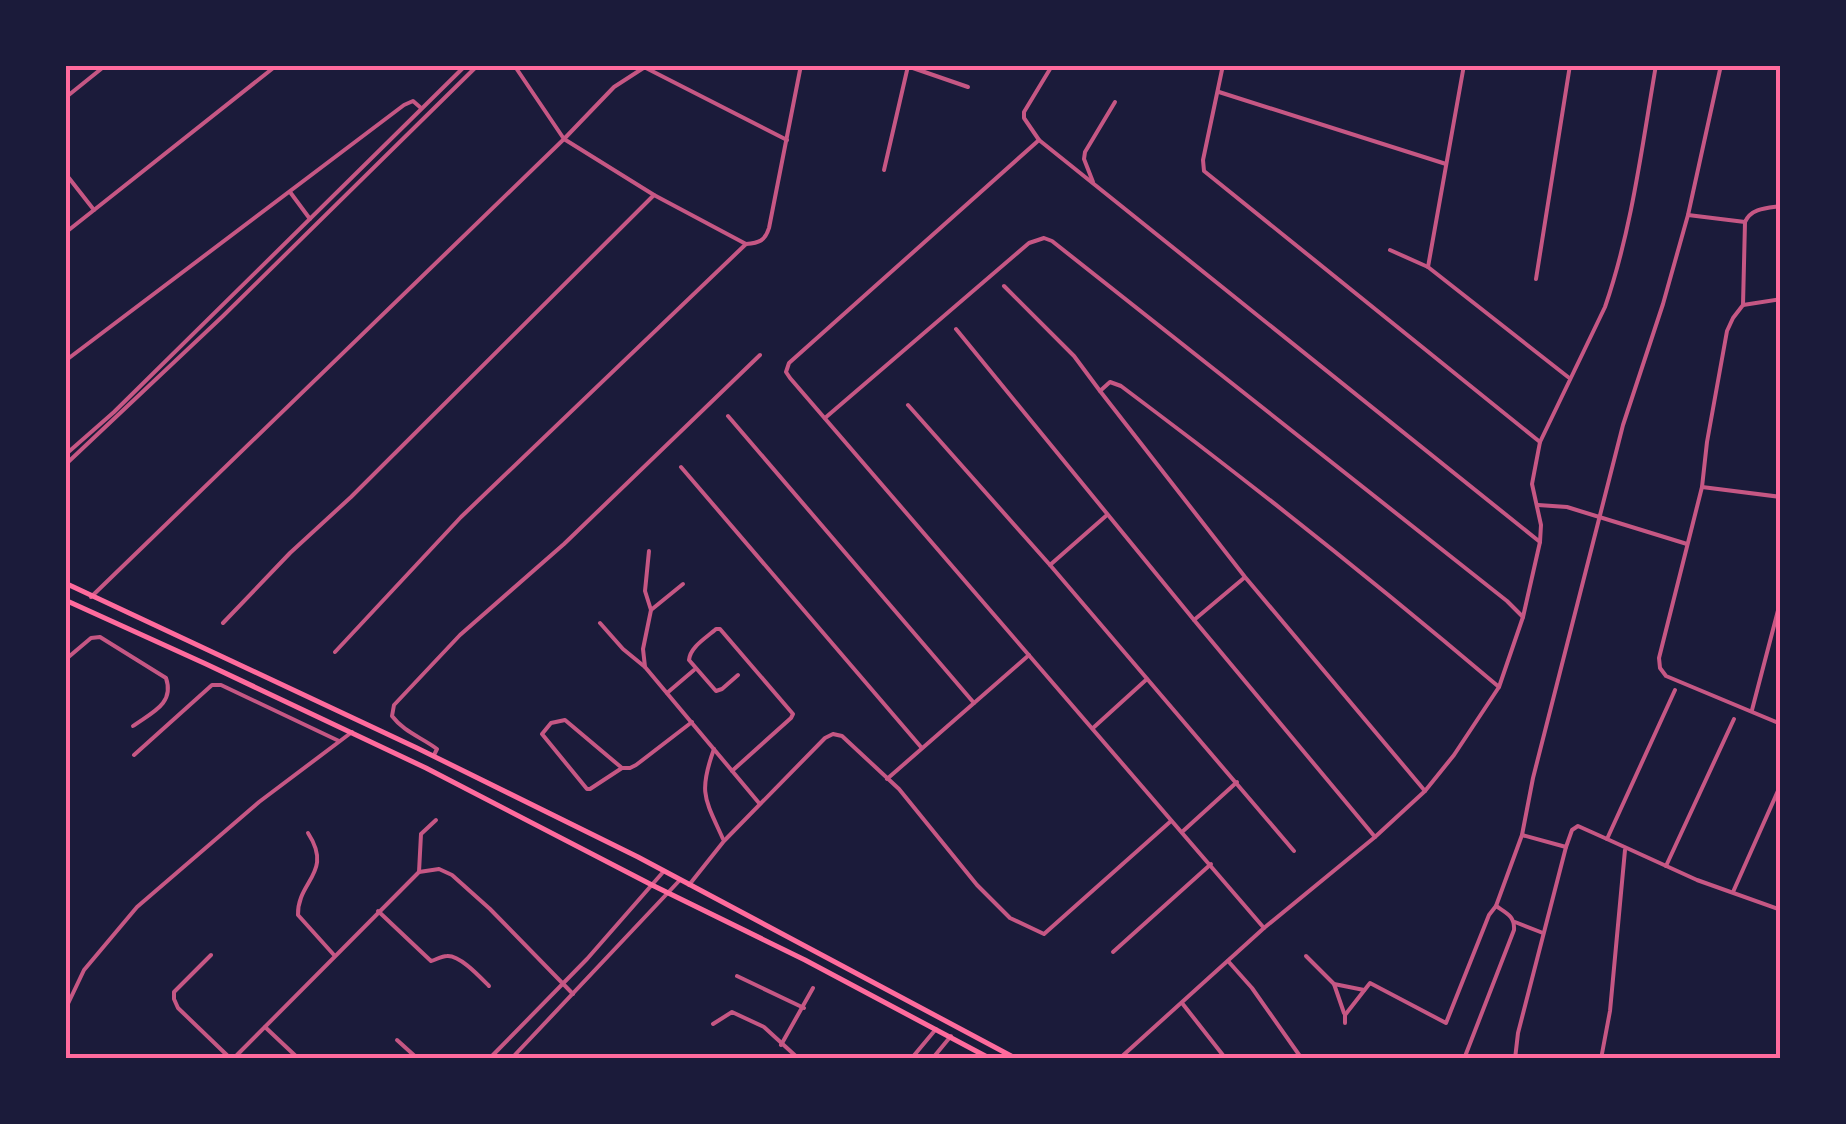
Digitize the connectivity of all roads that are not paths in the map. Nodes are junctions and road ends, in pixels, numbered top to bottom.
1 (106, 65) edge
2 (277, 65) edge
3 (466, 65) edge
4 (478, 65) edge
5 (514, 65) edge
6 (801, 65) edge
7 (907, 65) edge
8 (1223, 65) edge
9 (1464, 65) edge
10 (1570, 65) edge
11 (1656, 65) edge
12 (1720, 65) edge
13 (646, 66) edge
14 (1050, 69) dead end
15 (968, 87) dead end
16 (1219, 92) junction
17 (65, 98) edge
18 (1115, 102) dead end
19 (421, 108) junction
20 (564, 139) junction
21 (788, 140) junction
22 (1038, 140) junction
23 (1446, 164) junction
24 (884, 170) dead end
25 (65, 173) edge
26 (1094, 186) junction
27 (290, 192) junction
28 (654, 195) junction
29 (1781, 206) edge
30 (94, 210) junction
31 (1688, 215) junction
32 (310, 219) junction
33 (1744, 222) junction
34 (65, 232) edge
35 (746, 244) junction
36 (1390, 250) dead end
37 (1428, 267) junction
38 (1536, 280) dead end
39 (1004, 286) dead end
40 (1781, 299) edge
41 (1743, 305) junction
42 (956, 329) dead end
43 (760, 354) dead end
44 (65, 361) edge
45 (1569, 378) junction
46 (1100, 391) junction
47 (908, 405) dead end
48 (728, 416) dead end
49 (825, 418) junction
50 (1540, 442) junction
51 (65, 455) edge
52 (65, 465) edge
53 (680, 468) dead end
54 (1702, 487) junction
55 (1781, 497) edge
56 (1538, 504) junction
57 (1108, 515) junction
58 (1600, 516) junction
59 (1540, 542) junction
60 (1687, 544) junction
61 (648, 551) dead end
62 (1050, 564) junction
63 (1245, 577) junction
64 (65, 583) edge
65 (683, 584) dead end
66 (91, 597) junction
67 (1781, 598) edge
68 (65, 600) edge
69 (651, 610) junction
70 (1522, 617) junction
71 (1194, 620) junction
72 (223, 623) dead end
73 (600, 624) dead end
74 (335, 652) dead end
75 (1029, 654) junction
76 (65, 660) edge
77 (645, 668) junction
78 (696, 669) junction
79 (738, 674) dead end
80 (1147, 680) junction
81 (1499, 688) junction
82 (1676, 690) dead end
83 (667, 692) junction
84 (974, 704) junction
85 (1751, 712) junction
86 (1734, 719) dead end
87 (692, 722) junction
88 (1781, 724) edge
89 (133, 726) dead end
90 (1093, 728) junction
91 (352, 732) junction
92 (338, 741) junction
93 (921, 747) junction
94 (714, 750) junction
95 (134, 755) dead end
96 (434, 756) junction
97 (622, 768) junction
98 (732, 771) junction
99 (887, 779) junction
100 (1237, 782) junction
101 (1781, 784) edge
102 (1426, 790) junction
103 (759, 803) junction
104 (436, 820) dead end
105 (1172, 820) junction
106 (1182, 832) junction
107 (308, 833) dead end
108 (1522, 835) junction
109 (1375, 837) junction
110 (1607, 839) junction
111 (724, 840) junction
112 (1566, 847) junction
113 (1625, 848) junction
114 (1294, 851) dead end
115 (1211, 864) junction
116 (1666, 866) junction
117 (664, 871) junction
118 (419, 872) junction
119 (680, 880) junction
120 (652, 885) junction
121 (689, 885) junction
122 (1734, 892) junction
123 (668, 894) junction
124 (1496, 906) junction
125 (1781, 910) edge
126 (378, 912) junction
127 (1515, 922) junction
128 (1264, 928) junction
129 (1543, 933) junction
130 (1114, 952) dead end
131 (211, 955) dead end
132 (334, 956) junction
133 (1306, 956) dead end
134 (1228, 961) junction
135 (737, 976) dead end
136 (563, 984) junction
137 (1334, 984) junction
138 (489, 986) dead end
139 (814, 988) dead end
140 (1364, 990) junction
141 (573, 994) junction
142 (1182, 1003) junction
143 (804, 1008) junction
144 (65, 1010) edge
145 (1345, 1015) junction
146 (1345, 1023) dead end
147 (713, 1024) dead end
148 (265, 1027) junction
149 (936, 1029) junction
150 (951, 1036) junction
151 (397, 1040) dead end
152 (782, 1044) junction
153 (232, 1059) edge
154 (299, 1059) edge
155 (418, 1059) edge
156 (489, 1059) edge
157 (511, 1059) edge
158 (800, 1059) edge
159 (911, 1059) edge
160 (932, 1059) edge
161 (991, 1059) edge
162 (1016, 1059) edge
163 (1119, 1059) edge
164 (1226, 1059) edge
165 (1302, 1059) edge
166 (1464, 1059) edge
167 (1515, 1059) edge
168 (1601, 1059) edge

1 - 17 street
2 - 30 street
3 - 19 street
4 - 52 street
5 - 20 street
6 - 21 street
7 - 15 street
7 - 24 street
8 - 16 street
9 - 23 street
10 - 38 street
11 - 45 street
12 - 31 street
13 - 20 street
13 - 21 street
14 - 22 street
16 - 23 street
16 - 50 street
18 - 26 street
19 - 27 street
19 - 32 street
20 - 28 street
20 - 66 street
21 - 35 street
22 - 26 street
22 - 49 street
23 - 37 street
25 - 30 street
26 - 59 street
27 - 32 street
27 - 44 street
28 - 35 street
28 - 72 street
29 - 33 street
30 - 34 street
31 - 33 street
31 - 58 street
32 - 51 street
33 - 41 street
35 - 74 street
36 - 37 street
37 - 45 street
39 - 46 street
40 - 41 street
41 - 54 street
42 - 57 street
43 - 96 street
45 - 50 street
46 - 63 street
46 - 81 street
47 - 62 street
48 - 84 street
49 - 70 street
49 - 75 street
50 - 56 street
53 - 93 street
54 - 55 street
54 - 60 street
56 - 58 street
56 - 59 street
57 - 62 street
57 - 71 street
58 - 60 street
58 - 108 street
59 - 70 street
60 - 85 street
61 - 69 street
62 - 80 street
63 - 71 street
63 - 102 street
64 - 66 main road
65 - 69 street
66 - 96 main road
67 - 85 street
68 - 91 main road
69 - 77 street
70 - 81 street
71 - 109 street
73 - 77 street
75 - 84 street
75 - 90 street
76 - 89 street
77 - 83 street
78 - 79 street
78 - 83 street
78 - 98 street
80 - 90 street
80 - 100 street
81 - 102 street
82 - 110 street
83 - 87 street
84 - 93 street
85 - 88 street
86 - 116 street
87 - 94 street
87 - 97 street
90 - 105 street
91 - 92 street
91 - 120 main road
92 - 95 street
92 - 144 street
93 - 99 street
94 - 98 street
94 - 111 street
96 - 117 main road
97 - 97 street
98 - 103 street
99 - 103 street
99 - 105 street
100 - 106 street
100 - 114 street
101 - 122 street
102 - 109 street
103 - 111 street
104 - 118 street
105 - 106 street
106 - 115 street
107 - 132 street
108 - 112 street
108 - 124 street
109 - 128 street
110 - 112 street
110 - 113 street
111 - 121 street
112 - 129 street
113 - 116 street
113 - 168 street
115 - 128 street
115 - 130 street
116 - 122 street
117 - 119 main road
117 - 120 street
118 - 126 street
118 - 136 street
119 - 121 main road
119 - 123 street
120 - 123 main road
120 - 136 street
121 - 162 main road
122 - 125 street
123 - 141 street
123 - 149 main road
124 - 127 street
124 - 140 street
126 - 132 street
126 - 138 street
127 - 129 street
127 - 166 street
128 - 134 street
129 - 167 street
131 - 153 street
132 - 148 street
133 - 137 street
134 - 142 street
134 - 165 street
135 - 143 street
136 - 141 street
136 - 156 street
137 - 140 street
137 - 145 street
139 - 143 street
140 - 145 street
141 - 157 street
142 - 163 street
142 - 164 street
143 - 152 street
145 - 146 street
147 - 152 street
148 - 153 street
148 - 154 street
149 - 150 main road
149 - 159 street
150 - 160 street
150 - 161 main road
151 - 155 street
152 - 158 street

